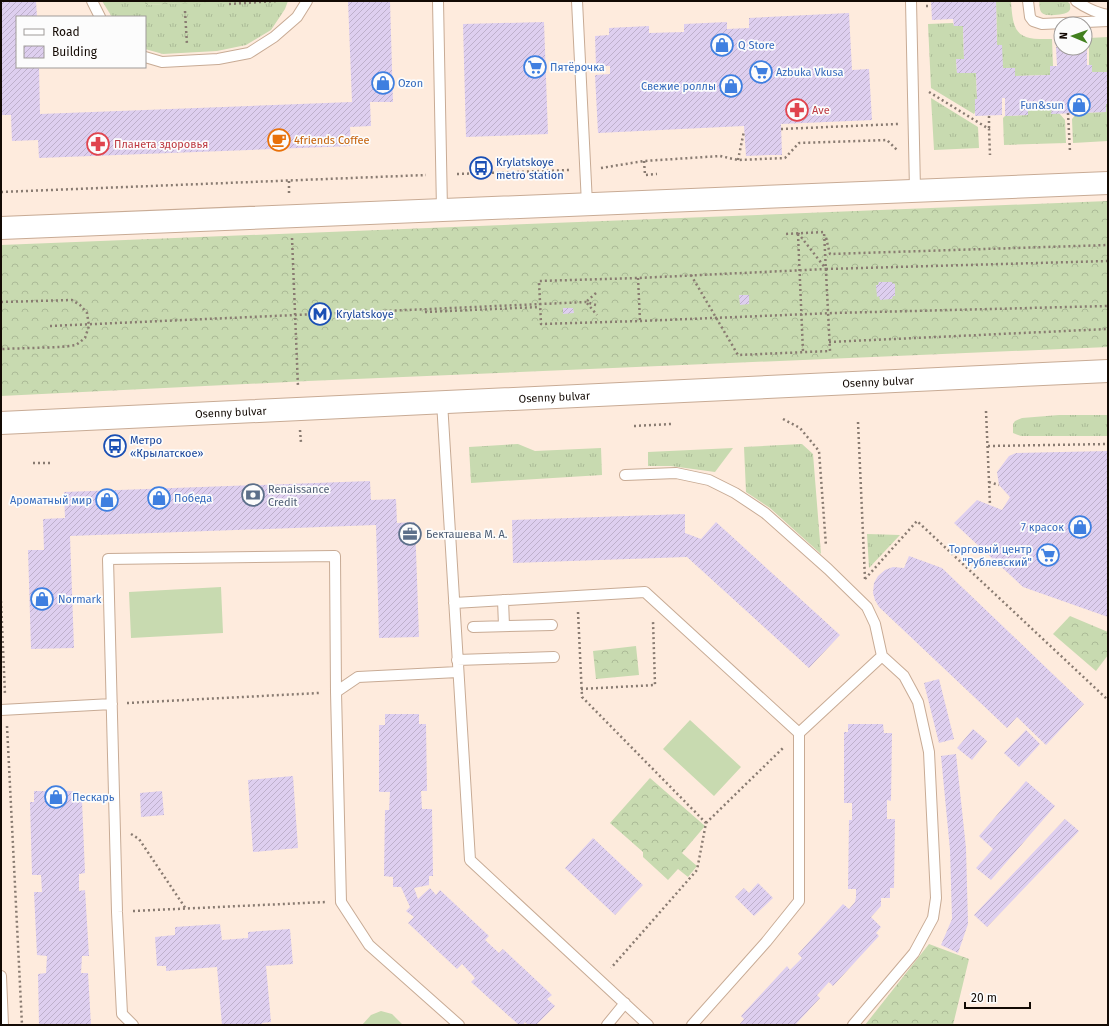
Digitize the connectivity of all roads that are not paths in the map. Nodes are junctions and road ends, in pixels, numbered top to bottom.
1 (92, 1) edge
2 (307, 1) edge
3 (438, 1) edge
4 (576, 1) edge
5 (911, 1) edge
6 (1028, 1) edge
7 (1076, 1) edge
8 (1108, 15) edge
9 (100, 16) edge
10 (1108, 21) edge
11 (146, 57) edge
12 (1108, 182) edge
13 (915, 190) junction
14 (587, 204) junction
15 (442, 210) junction
16 (1, 228) edge
17 (1108, 372) edge
18 (442, 402) junction
19 (1, 423) edge
20 (625, 475) dead end
21 (503, 600) junction
22 (454, 603) junction
23 (552, 624) dead end
24 (504, 626) junction
25 (473, 627) dead end
26 (554, 656) dead end
27 (882, 656) junction
28 (457, 660) junction
29 (458, 672) junction
30 (336, 692) junction
31 (112, 704) junction
32 (4, 709) edge
33 (799, 733) junction
34 (1, 976) edge
35 (625, 1003) junction
36 (3, 1025) edge
37 (133, 1025) edge
38 (459, 1025) edge
39 (607, 1025) edge
40 (648, 1025) edge
41 (692, 1025) edge
42 (853, 1025) edge

1 - 9 lane
2 - 11 lane
3 - 15 lane
4 - 14 lane
5 - 13 lane
6 - 10 lane
7 - 8 lane
12 - 13 street
13 - 14 street
14 - 15 street
15 - 16 street
17 - 18 street, Osenny bulvar
18 - 19 street, Osenny bulvar
18 - 22 lane
20 - 27 lane
21 - 22 lane
21 - 24 lane
21 - 33 lane
22 - 28 lane
23 - 24 lane
24 - 25 lane
26 - 28 lane
27 - 33 lane
27 - 42 lane
28 - 29 lane
29 - 30 lane
29 - 35 lane
30 - 31 lane
30 - 38 lane
31 - 32 lane
31 - 37 lane
33 - 41 lane
34 - 36 lane
35 - 39 lane
35 - 40 lane

